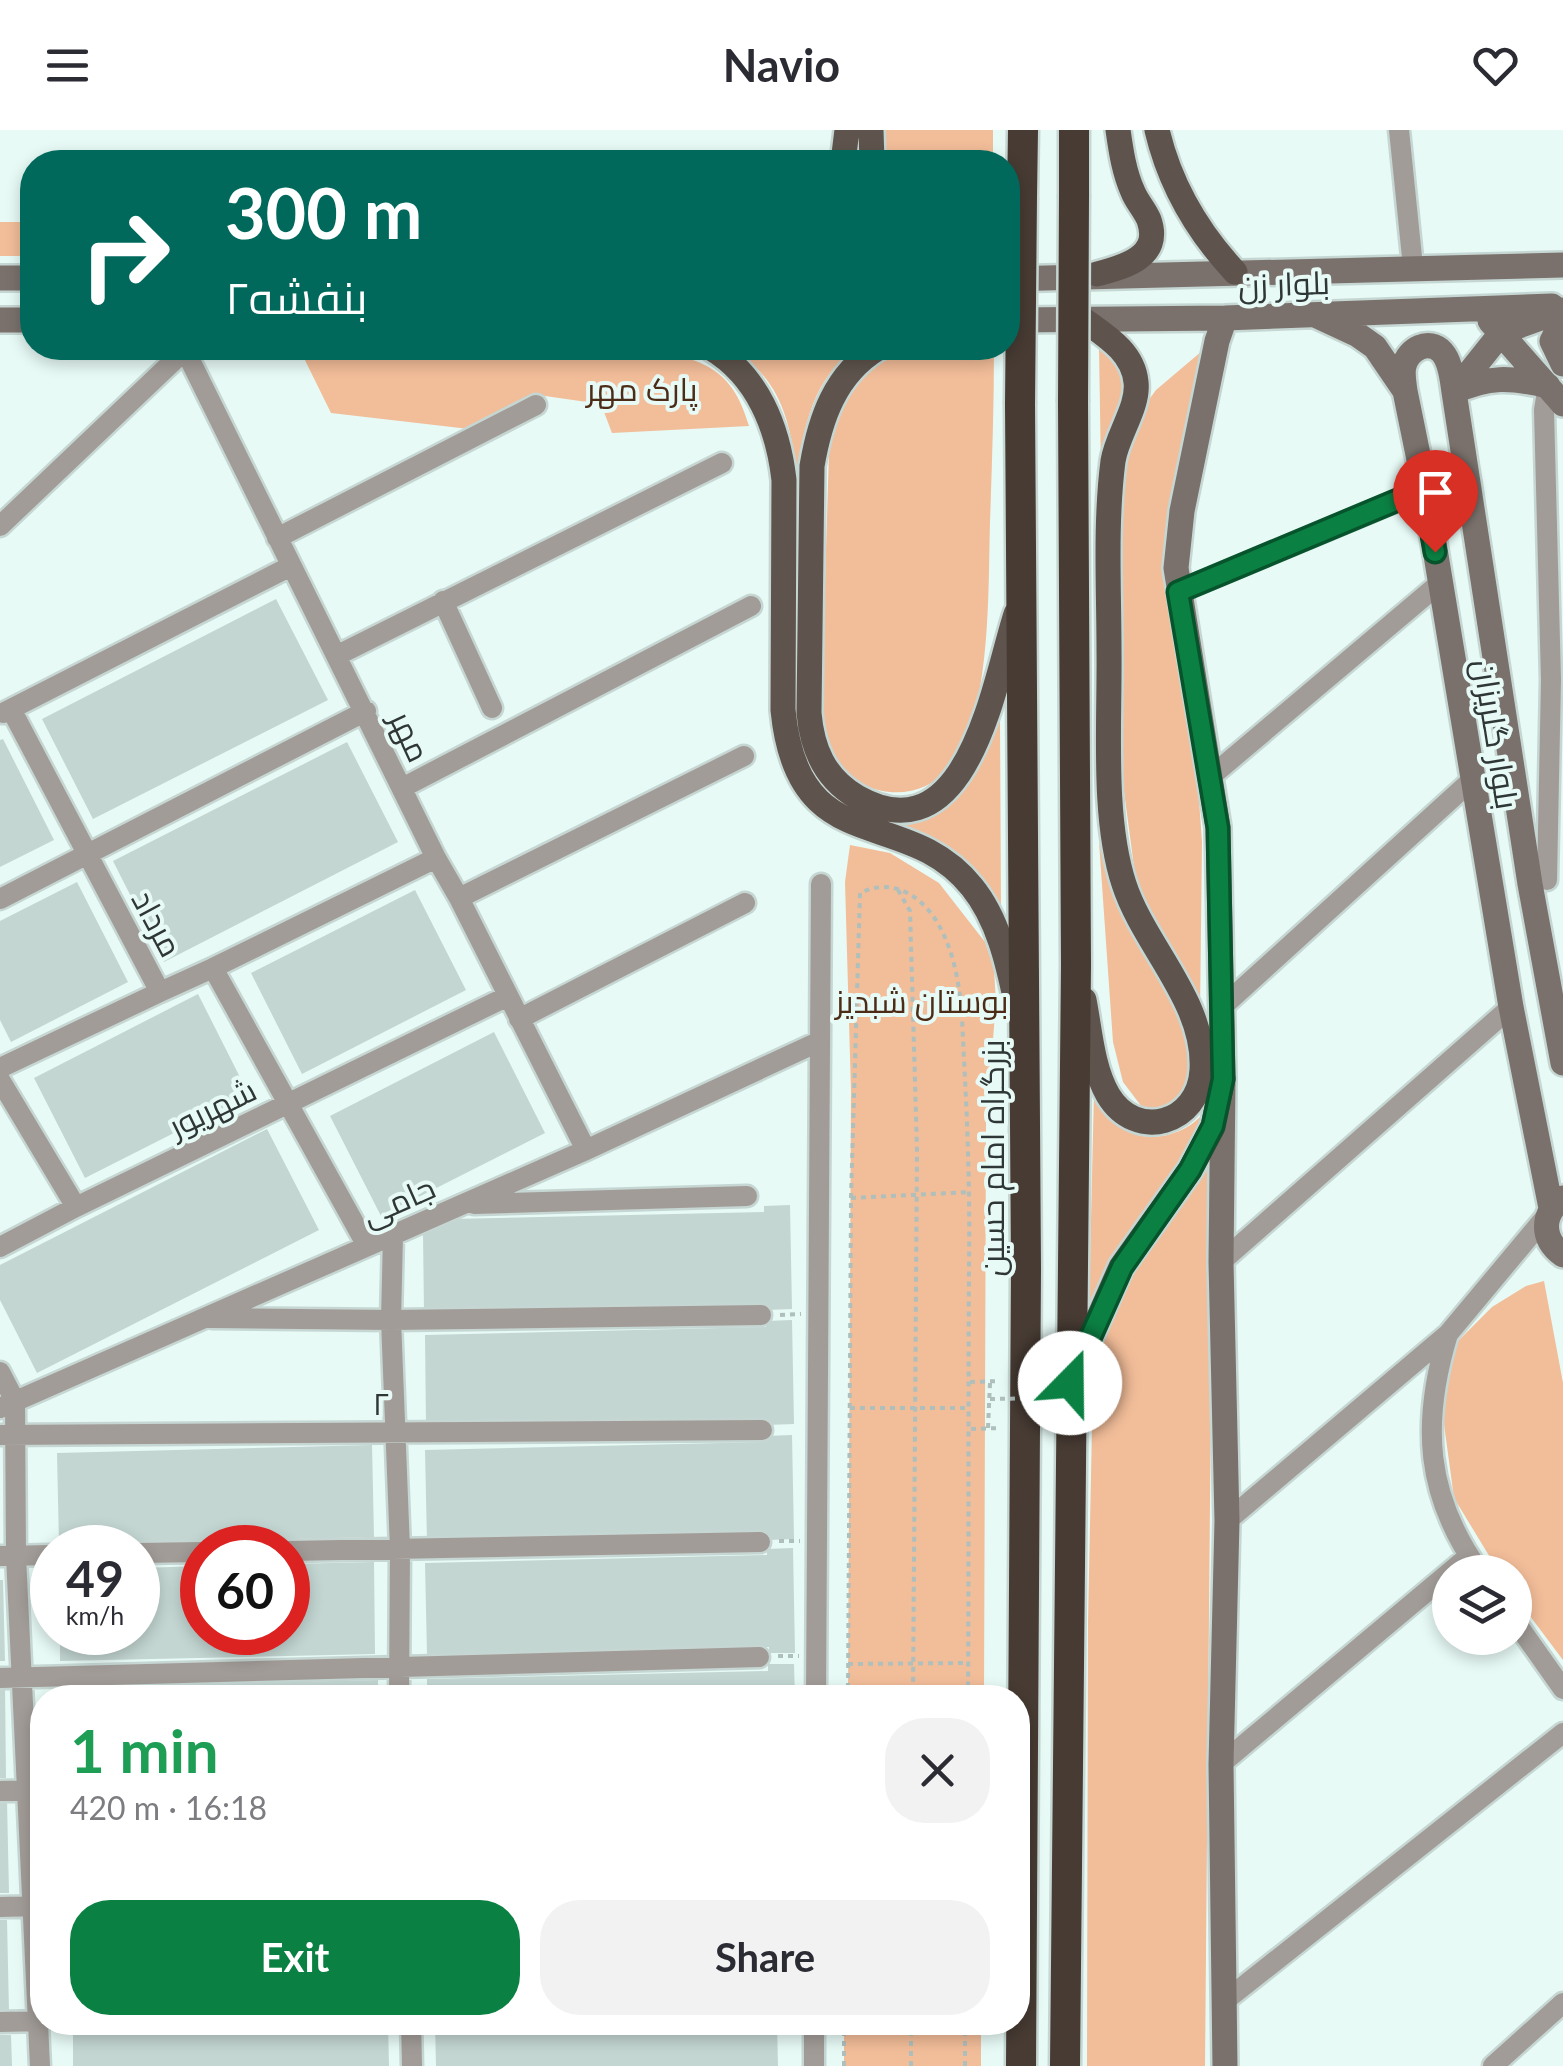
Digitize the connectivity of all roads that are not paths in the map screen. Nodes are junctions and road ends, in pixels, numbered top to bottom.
1 (1023, 130) edge
2 (1074, 130) edge
3 (1118, 130) edge
4 (1157, 130) edge
5 (1399, 130) edge
6 (1563, 266) edge
7 (1413, 267) junction
8 (1235, 272) junction
9 (1097, 274) junction
10 (1020, 278) edge
11 (1476, 308) junction
12 (1563, 308) edge
13 (1315, 314) junction
14 (1225, 318) junction
15 (1563, 319) edge
16 (1020, 320) edge
17 (1084, 320) junction
18 (1502, 332) junction
19 (173, 360) edge
20 (189, 360) edge
21 (730, 360) edge
22 (863, 360) edge
23 (1563, 364) edge
24 (1405, 391) junction
25 (1454, 392) junction
26 (1555, 395) edge
27 (536, 406) dead end
28 (722, 463) dead end
29 (1424, 489) junction
30 (0, 526) edge
31 (277, 538) junction
32 (291, 566) junction
33 (1440, 583) junction
34 (1023, 590) junction
35 (1178, 592) junction
36 (443, 600) junction
37 (752, 606) dead end
38 (338, 655) junction
39 (1557, 679) edge
40 (492, 708) dead end
41 (366, 711) junction
42 (6, 712) edge
43 (744, 756) dead end
44 (1208, 778) junction
45 (1472, 780) junction
46 (402, 788) junction
47 (87, 852) junction
48 (436, 858) junction
49 (1547, 880) edge
50 (821, 884) dead end
51 (460, 898) junction
52 (0, 899) edge
53 (746, 903) dead end
54 (1076, 964) junction
55 (213, 968) junction
56 (160, 992) junction
57 (508, 996) junction
58 (1221, 1008) junction
59 (1511, 1008) junction
60 (519, 1018) junction
61 (818, 1042) junction
62 (1026, 1053) junction
63 (1563, 1063) edge
64 (0, 1068) edge
65 (1223, 1079) junction
66 (3, 1094) edge
67 (288, 1103) junction
68 (586, 1150) junction
69 (746, 1196) dead end
70 (463, 1204) junction
71 (1554, 1206) edge
72 (76, 1207) junction
73 (392, 1235) junction
74 (367, 1246) junction
75 (0, 1247) edge
76 (1563, 1255) edge
77 (1221, 1262) junction
78 (761, 1315) road end
79 (204, 1318) junction
80 (391, 1320) junction
81 (1448, 1334) junction
82 (0, 1372) edge
83 (1070, 1383) junction
84 (8, 1405) edge
85 (762, 1430) dead end
86 (394, 1432) junction
87 (8, 1435) edge
88 (1226, 1522) junction
89 (760, 1542) road end
90 (400, 1548) junction
91 (310, 1550) edge
92 (1470, 1555) edge
93 (8, 1556) edge
94 (1432, 1597) edge
95 (1532, 1646) edge
96 (759, 1657) road end
97 (398, 1665) junction
98 (22, 1677) junction
99 (0, 1678) edge
100 (399, 1685) edge
101 (816, 1685) edge
102 (1023, 1685) edge
103 (1563, 1689) edge
104 (1563, 1733) edge
105 (30, 1742) edge
106 (1220, 1764) junction
107 (30, 1790) edge
108 (0, 1791) edge
109 (30, 1906) edge
110 (0, 1907) edge
111 (1226, 2000) junction
112 (1563, 2003) edge
113 (30, 2021) edge
114 (0, 2022) edge
115 (40, 2035) edge
116 (411, 2035) edge
117 (814, 2035) edge
118 (1021, 2035) edge
119 (40, 2066) edge
120 (412, 2066) edge
121 (814, 2066) edge
122 (1021, 2066) edge
123 (1065, 2066) edge
124 (1225, 2066) edge
125 (1492, 2066) edge

1 - 34 highway, بزرگراه امام حسین, bridge
2 - 54 highway, bridge
3 - 9 main road
4 - 8 main road
5 - 7 street
6 - 7 main road, بلوار زن
7 - 8 main road, بلوار زن
8 - 9 main road, بلوار زن
9 - 10 main road, بلوار زن
11 - 12 main road, بلوار زن
11 - 13 main road, بلوار زن
11 - 18 main road
12 - 18 main road
13 - 14 main road, بلوار زن
13 - 24 main road, بلوار گلریزان
14 - 17 main road, بلوار زن
14 - 35 main road
15 - 23 main road
16 - 17 main road, بلوار زن
17 - 54 main road
18 - 25 main road
18 - 26 main road
19 - 30 street
20 - 31 street, مهر
21 - 62 main road
22 - 34 main road
24 - 25 main road, بلوار گلریزان
24 - 29 main road, بلوار گلریزان
25 - 26 main road
25 - 49 main road, بلوار گلریزان
26 - 39 street
27 - 31 street
28 - 36 street
29 - 33 main road, بلوار گلریزان
29 - 35 street
31 - 32 street, مهر
32 - 38 street, مهر
32 - 42 street
33 - 44 street
33 - 45 main road, بلوار گلریزان
34 - 62 highway, بزرگراه امام حسین
35 - 44 main road
36 - 38 street
36 - 40 street
37 - 46 street
38 - 41 street, مهر
39 - 49 street
41 - 46 street, مهر
41 - 47 street
42 - 47 street, مرداد
43 - 51 street
44 - 58 main road
45 - 58 street
45 - 59 main road, بلوار گلریزان
46 - 48 street, مهر
47 - 52 street
47 - 56 street, مرداد
48 - 51 street, مهر
48 - 55 street
49 - 63 main road, بلوار گلریزان
50 - 61 street
51 - 57 street, مهر
53 - 60 street
54 - 83 highway
55 - 56 street, مرداد
55 - 67 street, مرداد
56 - 64 street
57 - 60 street, مهر
57 - 67 street, شهریور
58 - 65 main road
59 - 71 main road, بلوار گلریزان
59 - 77 street
60 - 68 street, مهر
61 - 68 street, جامی
61 - 101 street
62 - 102 highway, بزرگراه امام حسین
65 - 77 main road
65 - 83 main road
66 - 72 street
67 - 72 street, شهریور
67 - 74 street, مرداد
68 - 70 street, جامی
69 - 70 street
70 - 73 street, جامی
71 - 76 main road, بلوار گلریزان
71 - 81 street
72 - 75 street, شهریور
73 - 74 street, جامی
73 - 80 street
74 - 79 street, جامی
77 - 88 main road
78 - 80 street
79 - 80 street
79 - 84 street, جامی
80 - 86 street
81 - 88 street
81 - 92 street
82 - 84 street
83 - 123 highway
84 - 87 street
85 - 86 street, ۲
86 - 87 street, ۲
86 - 90 street
87 - 93 street
88 - 106 main road
89 - 90 street
90 - 91 street
90 - 97 street
93 - 98 street
94 - 106 street
95 - 103 street
96 - 97 street
97 - 98 street
97 - 100 street
98 - 99 street
98 - 105 street
104 - 111 street
106 - 111 main road
107 - 108 street
109 - 110 street
111 - 124 main road
112 - 125 street
113 - 114 street
115 - 119 street
116 - 120 street
117 - 121 street
118 - 122 highway, بزرگراه امام حسین

